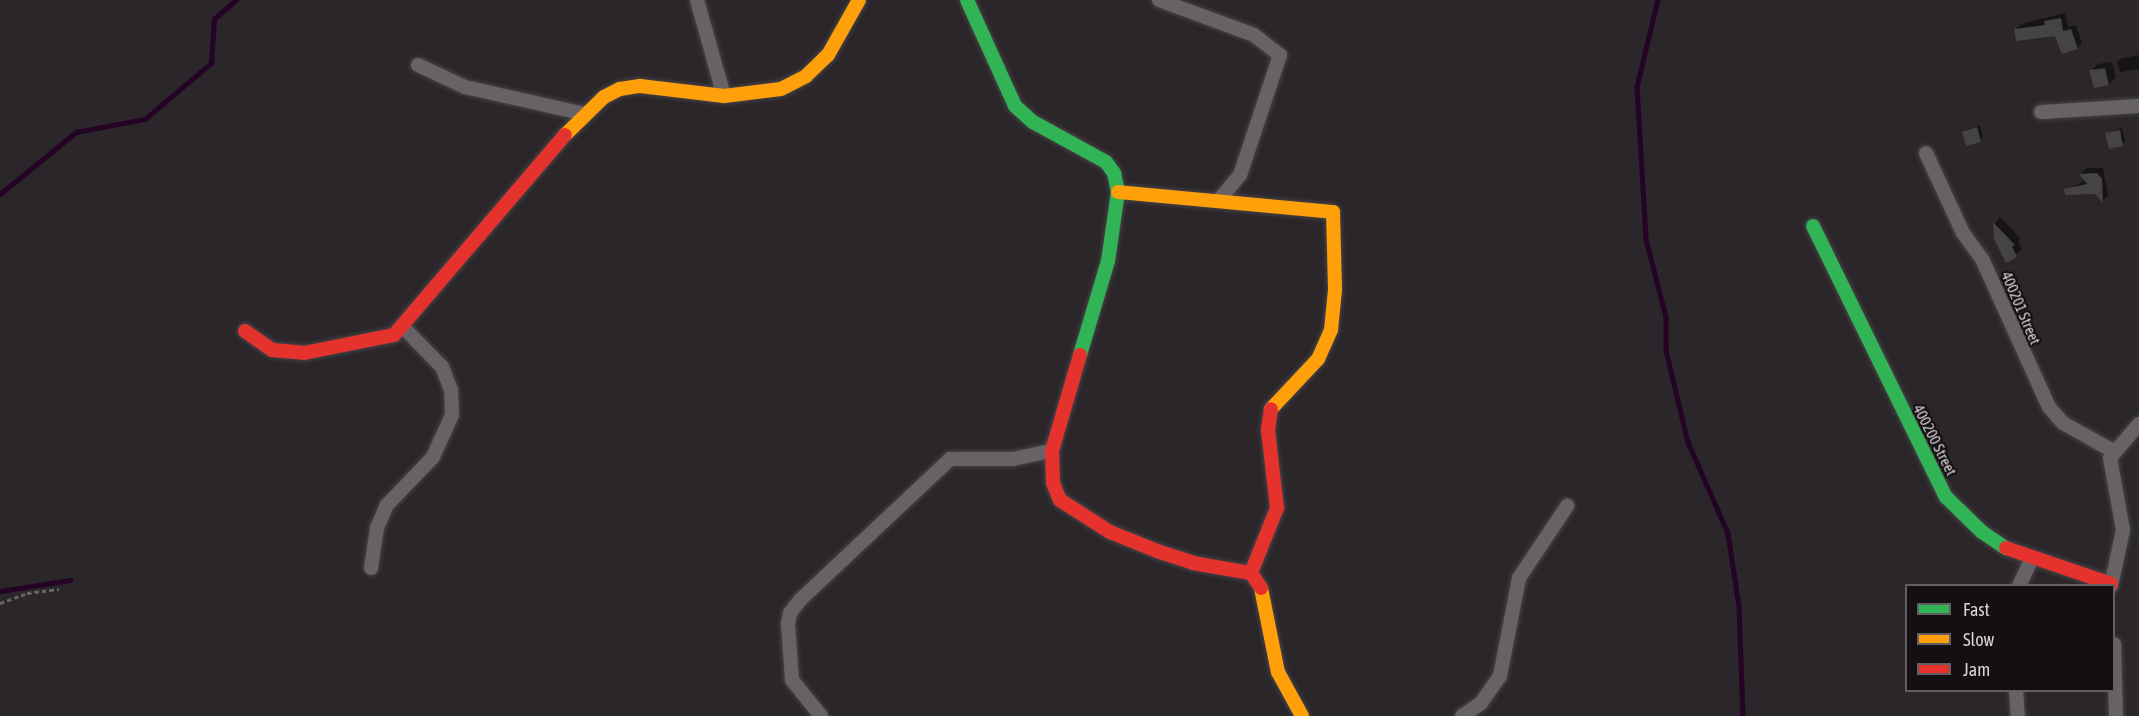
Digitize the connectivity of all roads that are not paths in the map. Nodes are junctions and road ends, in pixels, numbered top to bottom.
1 (697, 0) edge
2 (859, 0) edge
3 (967, 0) edge
4 (1159, 0) edge
5 (418, 65) dead end
6 (724, 96) junction
7 (2139, 106) edge
8 (2041, 112) dead end
9 (585, 114) junction
10 (1926, 153) dead end
11 (1118, 192) junction
12 (1218, 201) junction
13 (1813, 226) dead end
14 (403, 327) junction
15 (245, 331) dead end
16 (2139, 424) edge
17 (1052, 451) junction
18 (2113, 451) junction
19 (1567, 506) dead end
20 (2031, 560) junction
21 (370, 568) dead end
22 (1251, 573) junction
23 (2019, 584) edge
24 (2108, 584) edge
25 (2111, 584) edge
26 (2115, 680) edge
27 (2016, 692) edge
28 (821, 716) edge
29 (1302, 716) edge
30 (1462, 716) edge
31 (2018, 716) edge
32 (2116, 716) edge

1 - 6 street
2 - 6 street
3 - 11 street
4 - 12 street
5 - 9 street
6 - 9 street
7 - 8 street
9 - 14 street
10 - 18 street, 400201 Street
11 - 12 street
11 - 17 street
12 - 22 street
13 - 20 street, 400200 Street
14 - 15 street
14 - 21 street
16 - 18 street
17 - 22 street
17 - 28 street
18 - 25 street
19 - 30 street
20 - 23 street
20 - 24 street, 400200 Street
22 - 29 street
26 - 32 street
27 - 31 street

